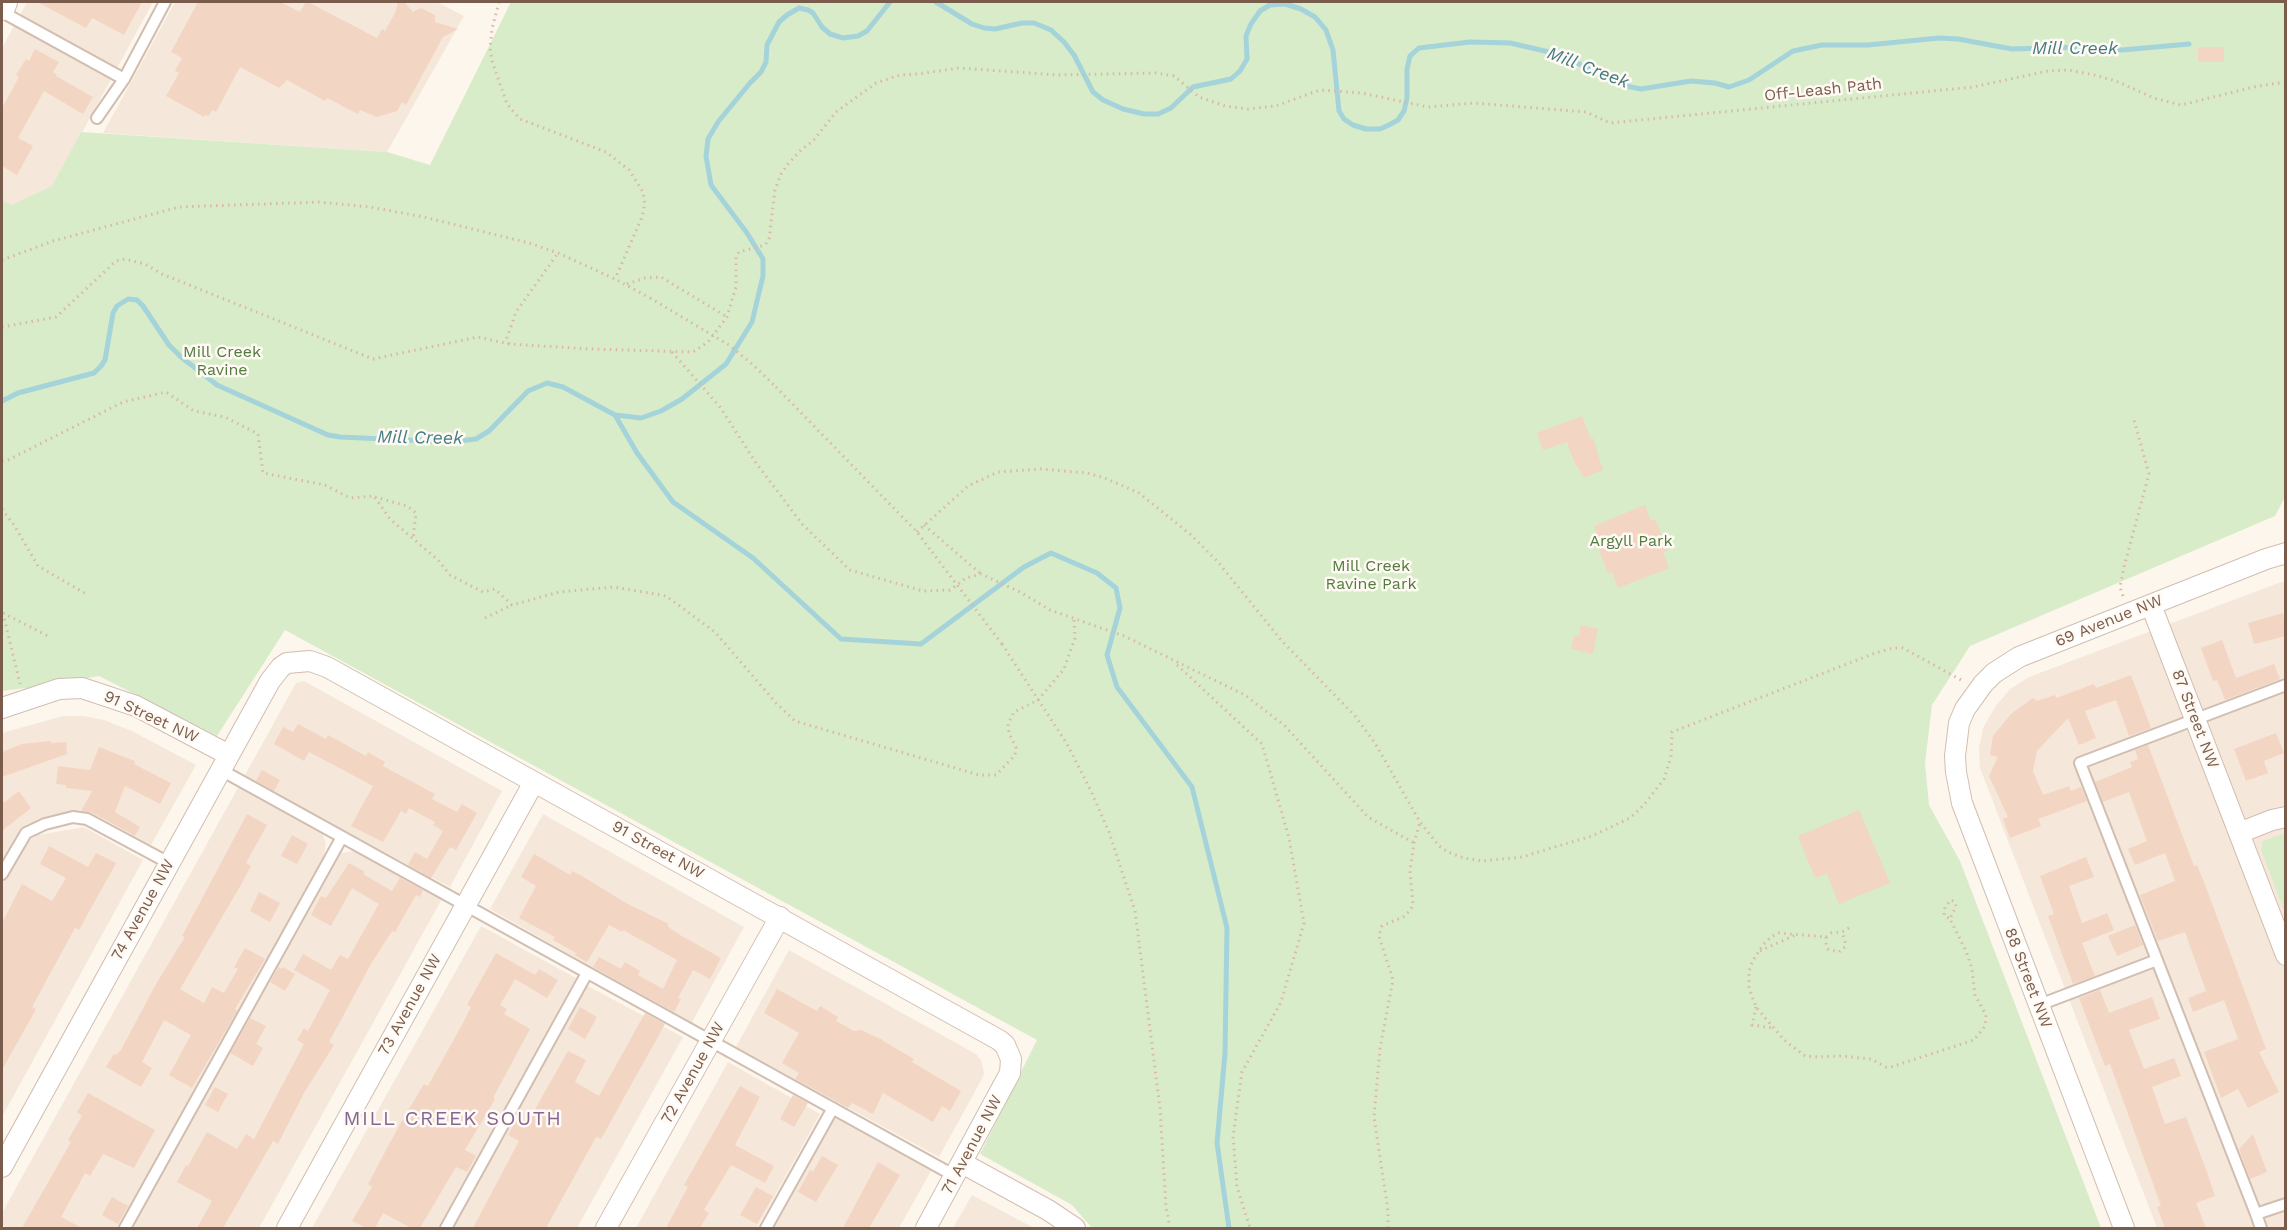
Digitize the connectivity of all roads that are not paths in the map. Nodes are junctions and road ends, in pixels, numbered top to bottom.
1 (4, 2) edge
2 (165, 2) edge
3 (2, 7) edge
4 (2, 12) edge
5 (124, 79) junction
6 (97, 118) dead end
7 (2286, 553) edge
8 (2151, 605) junction
9 (293, 661) joint
10 (2286, 685) edge
11 (2, 708) edge
12 (2195, 719) junction
13 (1959, 723) joint
14 (225, 763) junction
15 (534, 782) junction
16 (2286, 817) edge
17 (2239, 833) junction
18 (342, 837) junction
19 (169, 863) junction
20 (2, 874) edge
21 (466, 906) junction
22 (780, 917) junction
23 (2286, 955) edge
24 (2157, 960) junction
25 (587, 973) junction
26 (2039, 1005) junction
27 (711, 1041) junction
28 (1011, 1059) joint
29 (833, 1108) junction
30 (2, 1167) edge
31 (958, 1170) junction
32 (2286, 1204) edge
33 (2256, 1214) junction
34 (125, 1228) edge
35 (286, 1228) edge
36 (446, 1228) edge
37 (606, 1228) edge
38 (766, 1228) edge
39 (926, 1228) edge
40 (1075, 1228) edge
41 (2124, 1228) edge
42 (2261, 1228) edge

1 - 3 street
2 - 5 lane
4 - 5 lane
5 - 6 lane
7 - 8 street, 69 Avenue NW
8 - 12 street, 87 Street NW
8 - 13 street, 69 Avenue NW
9 - 14 street, 74 Avenue NW
9 - 15 street, 91 Street NW
10 - 12 lane
11 - 14 street, 91 Street NW
12 - 17 street, 87 Street NW
12 - 24 lane
13 - 26 street, 88 Street NW
14 - 18 lane
14 - 19 street, 74 Avenue NW
15 - 21 street, 73 Avenue NW
15 - 22 street, 91 Street NW
16 - 17 street
17 - 23 street, 87 Street NW
18 - 21 lane
18 - 34 lane
19 - 20 lane
19 - 30 street, 74 Avenue NW
21 - 25 lane
21 - 35 street, 73 Avenue NW
22 - 27 street, 72 Avenue NW
22 - 28 street, 91 Street NW
24 - 26 lane
24 - 33 lane
25 - 27 lane
25 - 36 lane
26 - 41 street, 88 Street NW
27 - 29 lane
27 - 37 street, 72 Avenue NW
28 - 31 street, 71 Avenue NW
29 - 31 lane
29 - 38 lane
31 - 39 street, 71 Avenue NW
31 - 40 street
32 - 33 lane
33 - 42 lane

